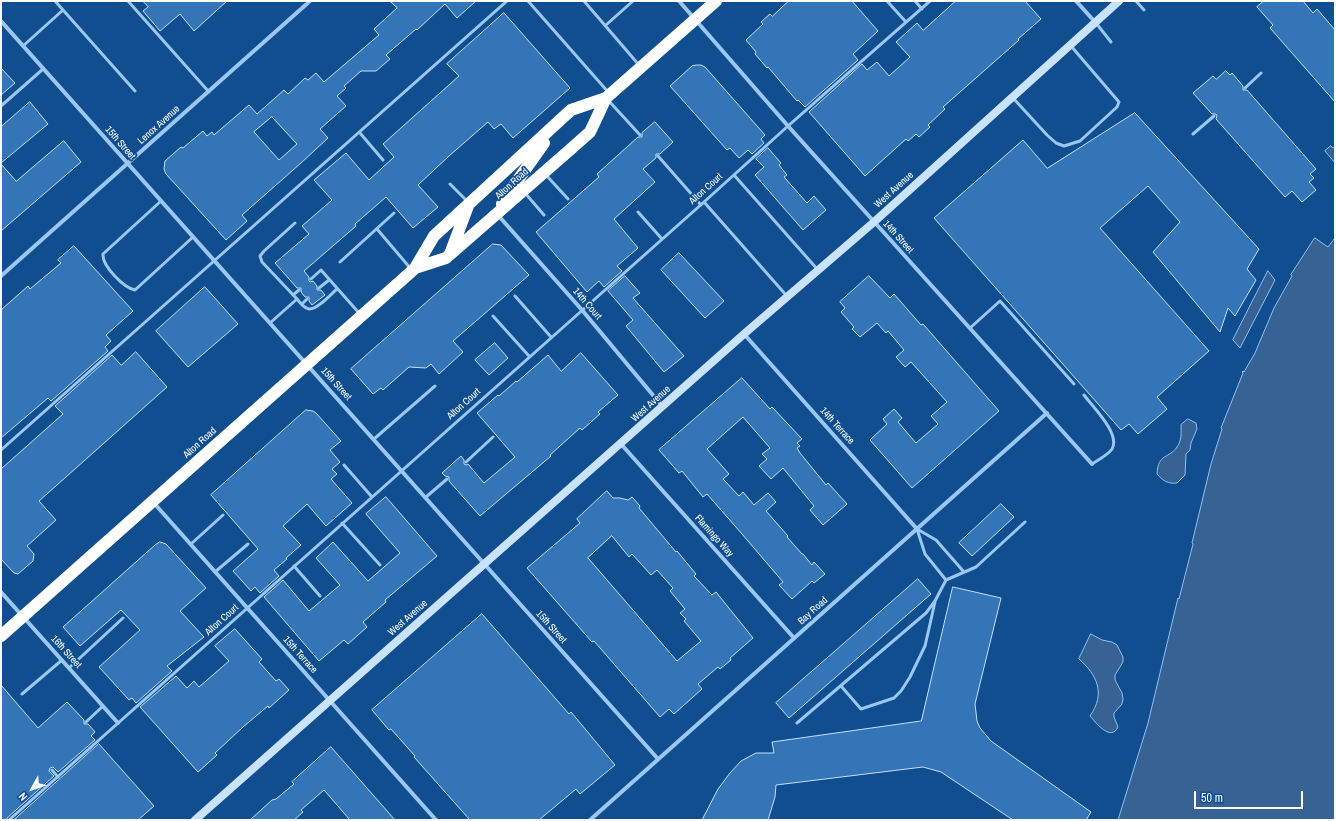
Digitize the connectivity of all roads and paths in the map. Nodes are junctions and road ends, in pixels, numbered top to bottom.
1 (55, 1) edge
2 (128, 1) edge
3 (310, 1) edge
4 (507, 1) edge
5 (528, 1) edge
6 (584, 1) edge
7 (633, 1) edge
8 (679, 1) edge
9 (716, 1) edge
10 (887, 1) edge
11 (915, 1) edge
12 (930, 1) edge
13 (1076, 1) edge
14 (1119, 1) edge
15 (1136, 1) edge
16 (922, 9) junction
17 (63, 10) junction
18 (1144, 10) dead end
19 (695, 20) junction
20 (1, 21) edge
21 (906, 22) junction
22 (1095, 22) junction
23 (606, 25) junction
24 (1112, 42) dead end
25 (1070, 45) junction
26 (23, 46) junction
27 (641, 68) junction
28 (43, 69) junction
29 (1261, 74) dead end
30 (1245, 88) dead end
31 (134, 91) dead end
32 (208, 92) junction
33 (608, 97) junction
34 (1012, 97) junction
35 (1, 106) edge
36 (1214, 116) dead end
37 (556, 125) junction
38 (788, 126) junction
39 (360, 132) junction
40 (1193, 134) dead end
41 (640, 135) dead end
42 (658, 156) dead end
43 (383, 160) dead end
44 (127, 164) junction
45 (544, 172) junction
46 (734, 175) junction
47 (450, 184) dead end
48 (523, 190) junction
49 (568, 199) dead end
50 (161, 202) junction
51 (704, 202) junction
52 (469, 204) junction
53 (700, 205) junction
54 (638, 212) dead end
55 (394, 213) dead end
56 (497, 214) junction
57 (544, 215) dead end
58 (874, 222) junction
59 (295, 223) dead end
60 (377, 229) junction
61 (193, 237) junction
62 (662, 239) junction
63 (449, 255) junction
64 (214, 262) junction
65 (340, 262) dead end
66 (414, 269) junction
67 (818, 270) junction
68 (1, 276) edge
69 (312, 279) dead end
70 (329, 280) junction
71 (319, 288) dead end
72 (337, 289) junction
73 (299, 290) dead end
74 (293, 295) junction
75 (515, 296) dead end
76 (787, 297) junction
77 (1004, 297) dead end
78 (297, 299) junction
79 (307, 299) dead end
80 (1000, 301) junction
81 (302, 304) junction
82 (582, 310) junction
83 (361, 316) junction
84 (493, 316) dead end
85 (270, 323) junction
86 (970, 328) junction
87 (744, 334) junction
88 (551, 337) junction
89 (529, 356) junction
90 (307, 364) junction
91 (1074, 384) dead end
92 (435, 386) dead end
93 (1084, 395) dead end
94 (662, 407) junction
95 (1047, 414) junction
96 (493, 437) dead end
97 (374, 439) junction
98 (621, 444) junction
99 (1, 450) edge
100 (466, 462) dead end
101 (1092, 464) joint
102 (344, 465) dead end
103 (402, 470) junction
104 (447, 478) dead end
105 (372, 497) junction
106 (426, 497) junction
107 (153, 501) junction
108 (224, 515) dead end
109 (1025, 522) dead end
110 (342, 523) junction
111 (917, 529) junction
112 (190, 544) junction
113 (248, 544) dead end
114 (485, 564) junction
115 (380, 565) dead end
116 (294, 566) junction
117 (216, 572) junction
118 (964, 572) junction
119 (946, 580) junction
120 (1, 592) edge
121 (320, 596) dead end
122 (935, 601) junction
123 (247, 608) junction
124 (23, 616) junction
125 (123, 618) dead end
126 (1, 636) edge
127 (794, 638) junction
128 (62, 660) junction
129 (69, 668) junction
130 (841, 686) junction
131 (22, 694) dead end
132 (330, 699) junction
133 (103, 706) junction
134 (86, 722) dead end
135 (118, 723) junction
136 (797, 724) dead end
137 (658, 759) junction
138 (52, 770) dead end
139 (58, 777) junction
140 (200, 818) edge
141 (9, 820) edge
142 (436, 820) edge
143 (590, 820) edge

1 - 17 lane
2 - 32 lane
3 - 32 street, Lenox Avenue
4 - 39 lane
5 - 33 lane
6 - 23 lane
7 - 23 lane
8 - 19 street, 14th Street
9 - 19 highway, Alton Road
10 - 21 lane
11 - 16 lane
12 - 16 lane, Alton Court
13 - 22 street
14 - 22 street, West Avenue
15 - 18 lane
16 - 21 lane, Alton Court
17 - 26 lane
17 - 31 lane
19 - 27 highway, Alton Road
19 - 38 street, 14th Street
20 - 26 street, 15th Street
21 - 38 lane, Alton Court
22 - 24 lane
22 - 25 street, West Avenue
23 - 27 lane
25 - 34 street, West Avenue
25 - 34 lane
26 - 28 street, 15th Street
27 - 33 highway, Alton Road
28 - 35 lane
28 - 44 street, 15th Street
29 - 30 lane
32 - 44 street, Lenox Avenue
33 - 37 highway, Alton Road
33 - 41 lane
33 - 45 highway, Alton Road
34 - 58 street, West Avenue
36 - 40 lane
37 - 52 highway, Alton Road
37 - 56 highway
38 - 46 lane, Alton Court
38 - 58 street, 14th Street
39 - 43 lane
39 - 64 lane
42 - 53 lane
44 - 50 street, 15th Street
44 - 68 street, Lenox Avenue
45 - 48 highway, Alton Road
45 - 49 lane
46 - 51 lane, Alton Court
46 - 67 lane
47 - 52 lane
48 - 56 highway, Alton Road
48 - 57 lane
50 - 61 street, 15th Street
50 - 61 lane
51 - 53 lane, Alton Court
51 - 76 lane
52 - 63 highway
52 - 66 highway, Alton Road
53 - 62 lane, Alton Court
54 - 62 lane
55 - 60 lane
56 - 63 highway, Alton Road
56 - 82 street, 14th Court
58 - 67 street, West Avenue
58 - 86 street, 14th Street
59 - 74 lane
60 - 65 lane
60 - 66 lane
61 - 64 street, 15th Street
62 - 82 lane, Alton Court
63 - 66 highway, Alton Road
64 - 85 street, 15th Street
64 - 99 lane
66 - 83 highway, Alton Road
67 - 76 street, West Avenue
69 - 70 lane
70 - 71 lane
70 - 72 lane
72 - 81 lane
72 - 83 lane
73 - 74 lane
74 - 78 lane
75 - 88 lane
76 - 87 street, West Avenue
77 - 80 lane
78 - 81 lane
78 - 85 lane
79 - 81 lane
80 - 86 lane
80 - 91 lane
82 - 88 lane, Alton Court
82 - 94 street, 14th Court
83 - 90 highway, Alton Road
84 - 89 lane
85 - 90 street, 15th Street
86 - 95 street, 14th Street
87 - 94 street, West Avenue
87 - 111 street, 14th Terrace
88 - 89 lane, Alton Court
89 - 103 lane, Alton Court
90 - 97 street, 15th Street
90 - 107 highway, Alton Road
92 - 97 lane
93 - 101 lane
94 - 98 street, West Avenue
95 - 101 street, 14th Street
95 - 111 street, Bay Road
96 - 100 lane
97 - 103 street, 15th Street
98 - 114 street, West Avenue
98 - 127 street, Flamingo Way
102 - 105 lane
103 - 105 lane, Alton Court
103 - 106 street, 15th Street
104 - 106 lane
105 - 110 lane, Alton Court
106 - 114 street, 15th Street
107 - 112 street, 15th Terrace
107 - 124 highway, Alton Road
108 - 112 lane
109 - 118 lane
110 - 115 lane
110 - 116 lane, Alton Court
111 - 118 lane
111 - 119 lane
111 - 127 street, Bay Road
112 - 117 street, 15th Terrace
113 - 117 lane
114 - 132 street, West Avenue
114 - 137 street, 15th Street
116 - 121 lane
116 - 123 lane, Alton Court
117 - 123 street, 15th Terrace
118 - 119 lane
119 - 122 lane
120 - 124 street, 16th Street
122 - 130 lane
122 - 130 lane
123 - 132 street, 15th Terrace
123 - 135 lane, Alton Court
124 - 126 highway, Alton Road
124 - 128 street, 16th Street
125 - 129 lane
127 - 137 street, Bay Road
128 - 129 street, 16th Street
128 - 131 lane
129 - 133 street, 16th Street
130 - 136 lane
132 - 140 street, West Avenue
132 - 142 street, 15th Terrace
133 - 134 lane
133 - 135 street, 16th Street
135 - 139 lane, Alton Court
137 - 143 street, Bay Road
138 - 139 lane
139 - 141 lane, Alton Court

